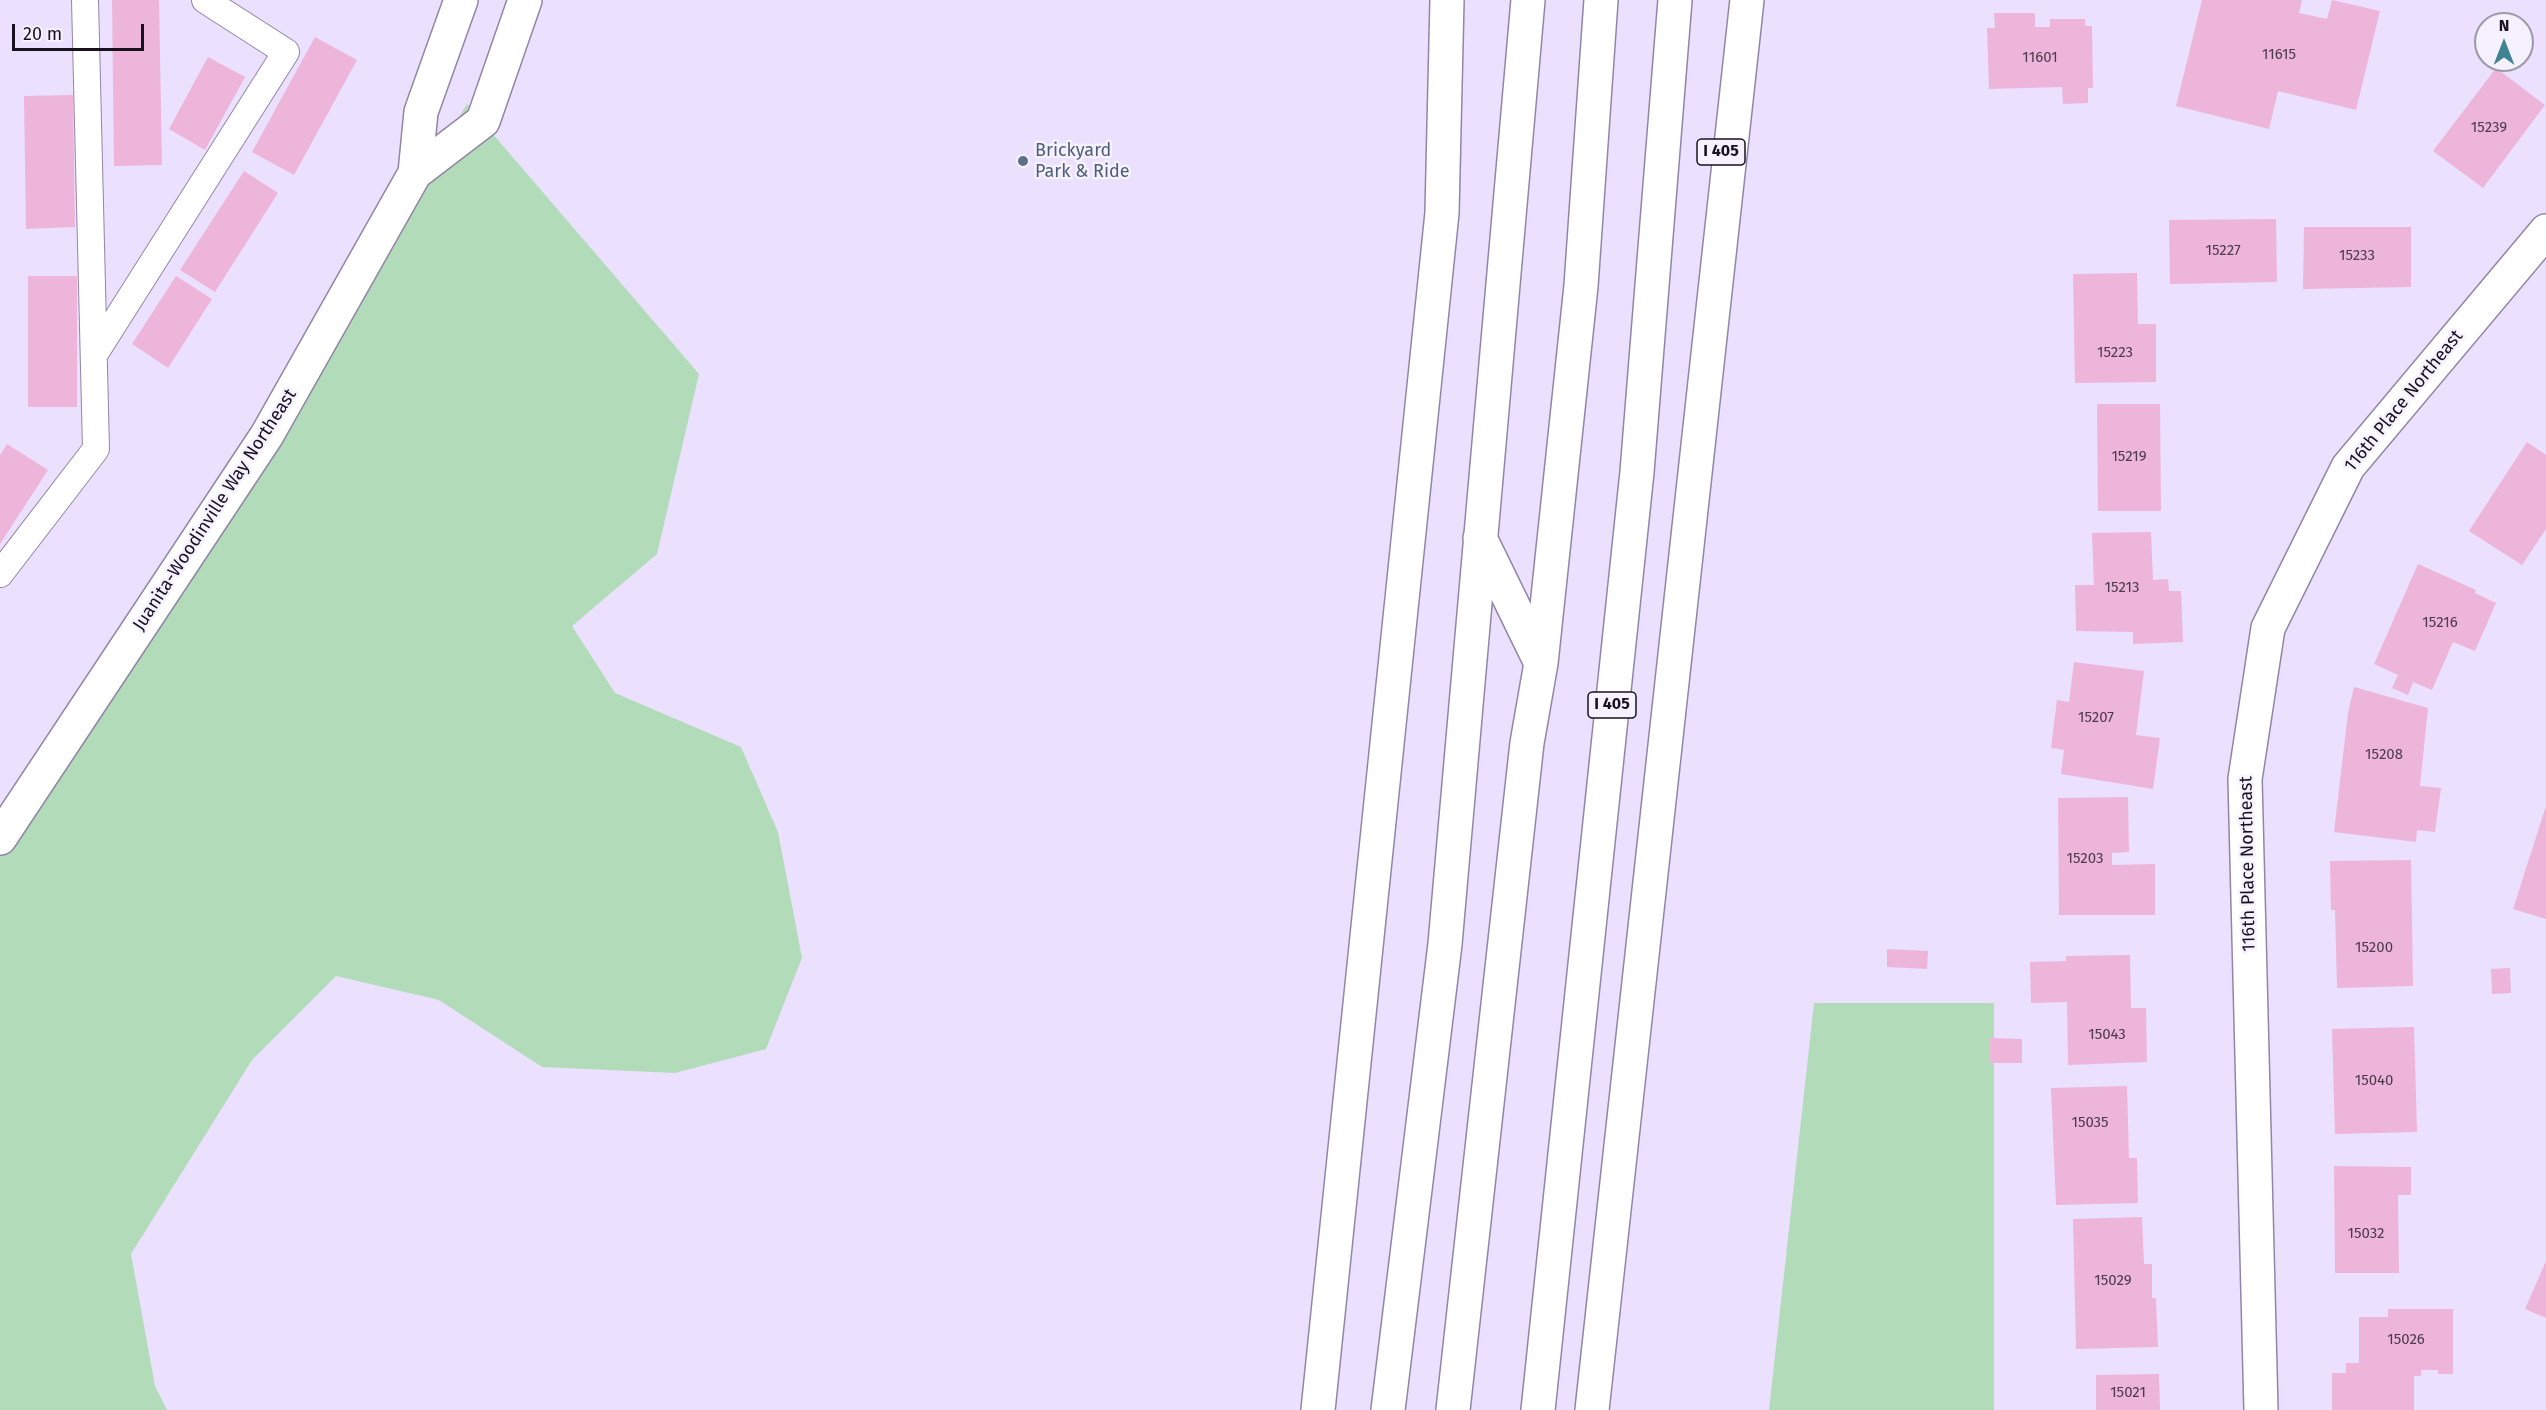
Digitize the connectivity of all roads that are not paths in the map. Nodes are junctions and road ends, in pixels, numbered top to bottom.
1 (85, 0) edge
2 (205, 0) edge
3 (461, 0) edge
4 (525, 0) edge
5 (1447, 0) edge
6 (1528, 0) edge
7 (1601, 0) edge
8 (1675, 0) edge
9 (1729, 0) edge
10 (1747, 0) edge
11 (416, 173) junction
12 (2546, 231) edge
13 (1712, 305) junction
14 (93, 355) junction
15 (1480, 538) junction
16 (0, 574) edge
17 (1541, 663) junction
18 (0, 838) edge
19 (1318, 1410) edge
20 (1389, 1410) edge
21 (1454, 1410) edge
22 (1538, 1410) edge
23 (1592, 1410) edge
24 (2261, 1410) edge

1 - 14 lane
2 - 14 lane
3 - 11 main road, Juanita-Woodinville Way Northeast
4 - 11 main road, Juanita-Woodinville Way Northeast
5 - 19 main road
6 - 15 main road
7 - 17 main road
8 - 22 main road, I 405
9 - 13 main road, I 405
10 - 13 main road
11 - 18 main road, Juanita-Woodinville Way Northeast
12 - 24 main road, 116th Place Northeast
13 - 23 main road, I 405
14 - 16 lane
15 - 17 main road
15 - 20 main road
17 - 21 main road

